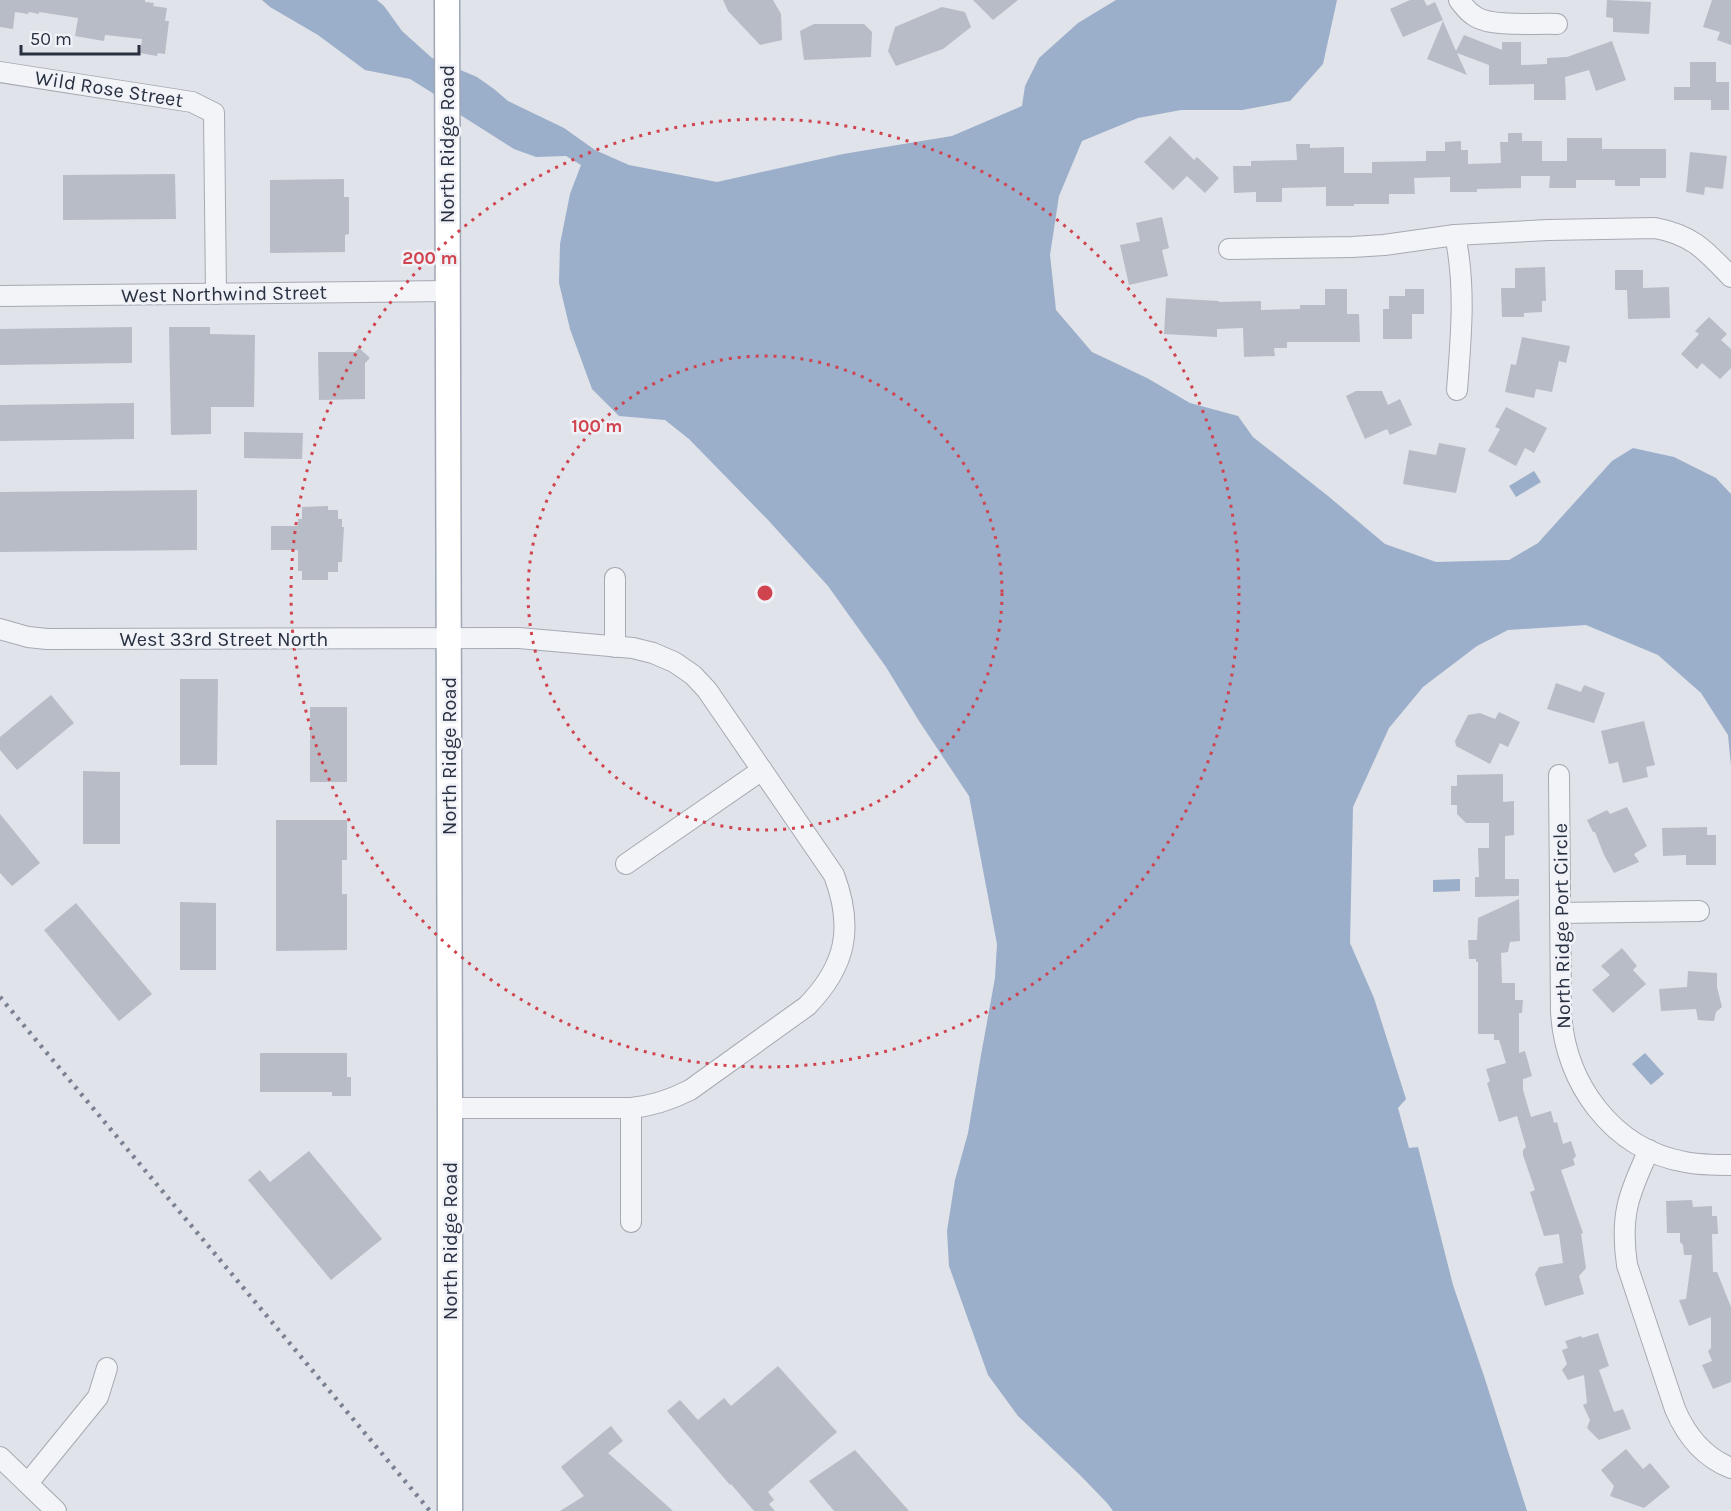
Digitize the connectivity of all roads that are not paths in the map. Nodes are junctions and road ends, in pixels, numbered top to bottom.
1 (447, 0) edge
2 (1459, 0) edge
3 (1557, 24) dead end
4 (0, 72) edge
5 (1455, 235) junction
6 (1229, 249) dead end
7 (1731, 276) edge
8 (448, 291) junction
9 (216, 294) junction
10 (0, 296) edge
11 (1457, 390) dead end
12 (615, 578) dead end
13 (0, 629) edge
14 (448, 638) junction
15 (615, 647) junction
16 (762, 770) junction
17 (1559, 775) dead end
18 (626, 864) dead end
19 (1699, 912) dead end
20 (1560, 913) junction
21 (450, 1108) junction
22 (631, 1108) junction
23 (1649, 1150) junction
24 (1731, 1165) edge
25 (631, 1222) dead end
26 (107, 1368) dead end
27 (0, 1457) edge
28 (1731, 1468) edge
29 (28, 1483) junction
30 (56, 1511) edge
31 (450, 1511) edge

1 - 8 main road, North Ridge Road
2 - 3 street
4 - 9 street, Wild Rose Street
5 - 6 street
5 - 7 street
5 - 11 street
8 - 9 street, West Northwind Street
8 - 14 main road, North Ridge Road
9 - 10 street, West Northwind Street
12 - 15 street
13 - 14 street, West 33rd Street North
14 - 15 street, West 33rd Street North
14 - 21 main road, North Ridge Road
15 - 16 street, West 33rd Street North
16 - 18 street
16 - 22 street, West 33rd Street North
17 - 20 street, North Ridge Port Circle
19 - 20 street
20 - 23 street, North Ridge Port Circle
21 - 22 street, West 33rd Street North
21 - 31 main road, North Ridge Road
22 - 25 street
23 - 24 street, North Ridge Port Circle
23 - 28 street
26 - 29 street
27 - 29 street
29 - 30 street

